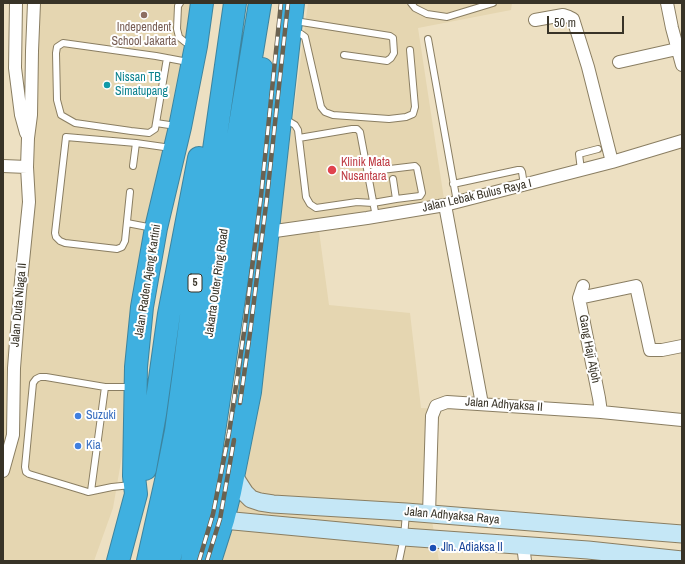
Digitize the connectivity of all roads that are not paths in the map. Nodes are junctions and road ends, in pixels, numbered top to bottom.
1 (16, 3) edge
2 (34, 3) edge
3 (180, 3) edge
4 (202, 3) edge
5 (226, 3) edge
6 (235, 3) edge
7 (410, 3) edge
8 (493, 3) edge
9 (667, 3) edge
10 (259, 5) edge
11 (292, 18) edge
12 (535, 20) dead end
13 (677, 27) edge
14 (428, 38) dead end
15 (677, 49) junction
16 (410, 50) dead end
17 (194, 54) junction
18 (344, 55) dead end
19 (167, 58) junction
20 (619, 62) dead end
21 (682, 66) edge
22 (281, 121) junction
23 (156, 123) junction
24 (180, 127) junction
25 (28, 138) junction
26 (299, 138) junction
27 (682, 141) edge
28 (136, 143) junction
29 (175, 148) junction
30 (598, 149) dead end
31 (612, 162) junction
32 (3, 166) edge
33 (133, 166) dead end
34 (27, 167) junction
35 (581, 170) junction
36 (373, 171) dead end
37 (394, 179) dead end
38 (454, 184) junction
39 (524, 185) junction
40 (130, 192) dead end
41 (396, 199) junction
42 (373, 202) junction
43 (457, 202) junction
44 (445, 205) junction
45 (367, 212) junction
46 (127, 223) junction
47 (156, 228) junction
48 (268, 232) junction
49 (682, 346) edge
50 (105, 387) junction
51 (135, 387) junction
52 (482, 404) junction
53 (601, 412) junction
54 (682, 420) edge
55 (3, 471) edge
56 (232, 484) junction
57 (136, 490) junction
58 (90, 491) junction
59 (406, 512) junction
60 (429, 514) junction
61 (223, 520) junction
62 (682, 534) edge
63 (404, 537) junction
64 (524, 553) edge
65 (682, 560) edge
66 (118, 561) edge
67 (148, 561) edge
68 (169, 561) edge
69 (192, 561) edge
70 (196, 561) edge
71 (210, 561) edge
72 (399, 561) edge

1 - 25 street, Jalan Duta Niaga II
2 - 25 street, Jalan Duta Niaga II
3 - 17 lane
4 - 17 highway, Jalan Raden Ajeng Kartini
5 - 57 highway
6 - 67 highway, Jakarta Outer Ring Road / 5
7 - 8 lane
9 - 13 street
10 - 68 highway, Jakarta Outer Ring Road / 5
10 - 69 highway
11 - 16 lane
11 - 18 lane
11 - 22 highway
12 - 31 street
13 - 15 street
14 - 38 lane
15 - 20 street
15 - 21 street
17 - 19 lane
17 - 24 highway, Jalan Raden Ajeng Kartini
19 - 23 lane
19 - 23 lane
22 - 26 lane
22 - 48 highway
23 - 24 lane
24 - 29 highway, Jalan Raden Ajeng Kartini
25 - 34 street, Jalan Duta Niaga II
26 - 42 lane
26 - 45 lane
27 - 31 street, Jalan Lebak Bulus Raya I
28 - 29 lane
28 - 33 lane
28 - 46 lane
29 - 47 highway, Jalan Raden Ajeng Kartini
30 - 35 lane
31 - 35 street, Jalan Lebak Bulus Raya I
32 - 34 street
34 - 55 street, Jalan Duta Niaga II
35 - 39 street, Jalan Lebak Bulus Raya I
36 - 41 lane
37 - 41 lane
38 - 39 lane
38 - 43 lane
39 - 43 street, Jalan Lebak Bulus Raya I
40 - 46 lane
41 - 42 lane
42 - 45 lane
42 - 45 lane
43 - 44 street, Jalan Lebak Bulus Raya I
44 - 45 street, Jalan Lebak Bulus Raya I
44 - 52 street
45 - 48 street, Jalan Lebak Bulus Raya I
46 - 47 lane
47 - 51 highway, Jalan Raden Ajeng Kartini
48 - 56 highway
49 - 53 street, Gang Haji Atjoh
50 - 51 lane
50 - 58 lane
50 - 58 lane
51 - 57 highway, Jalan Raden Ajeng Kartini
52 - 53 street, Jalan Adhyaksa II
52 - 60 street, Jalan Adhyaksa II
53 - 54 street, Jalan Adhyaksa II
56 - 59 main road, Jalan Adhyaksa Raya
56 - 61 highway
56 - 70 highway
57 - 58 lane
57 - 66 highway, Jalan Raden Ajeng Kartini
59 - 60 main road, Jalan Adhyaksa Raya
59 - 63 lane
60 - 62 main road, Jalan Adhyaksa Raya
61 - 63 main road, Jalan Adhyaksa Raya
61 - 71 highway
63 - 64 main road, Jalan Adhyaksa Raya
63 - 72 lane
64 - 65 main road, Jalan Adhyaksa Raya

